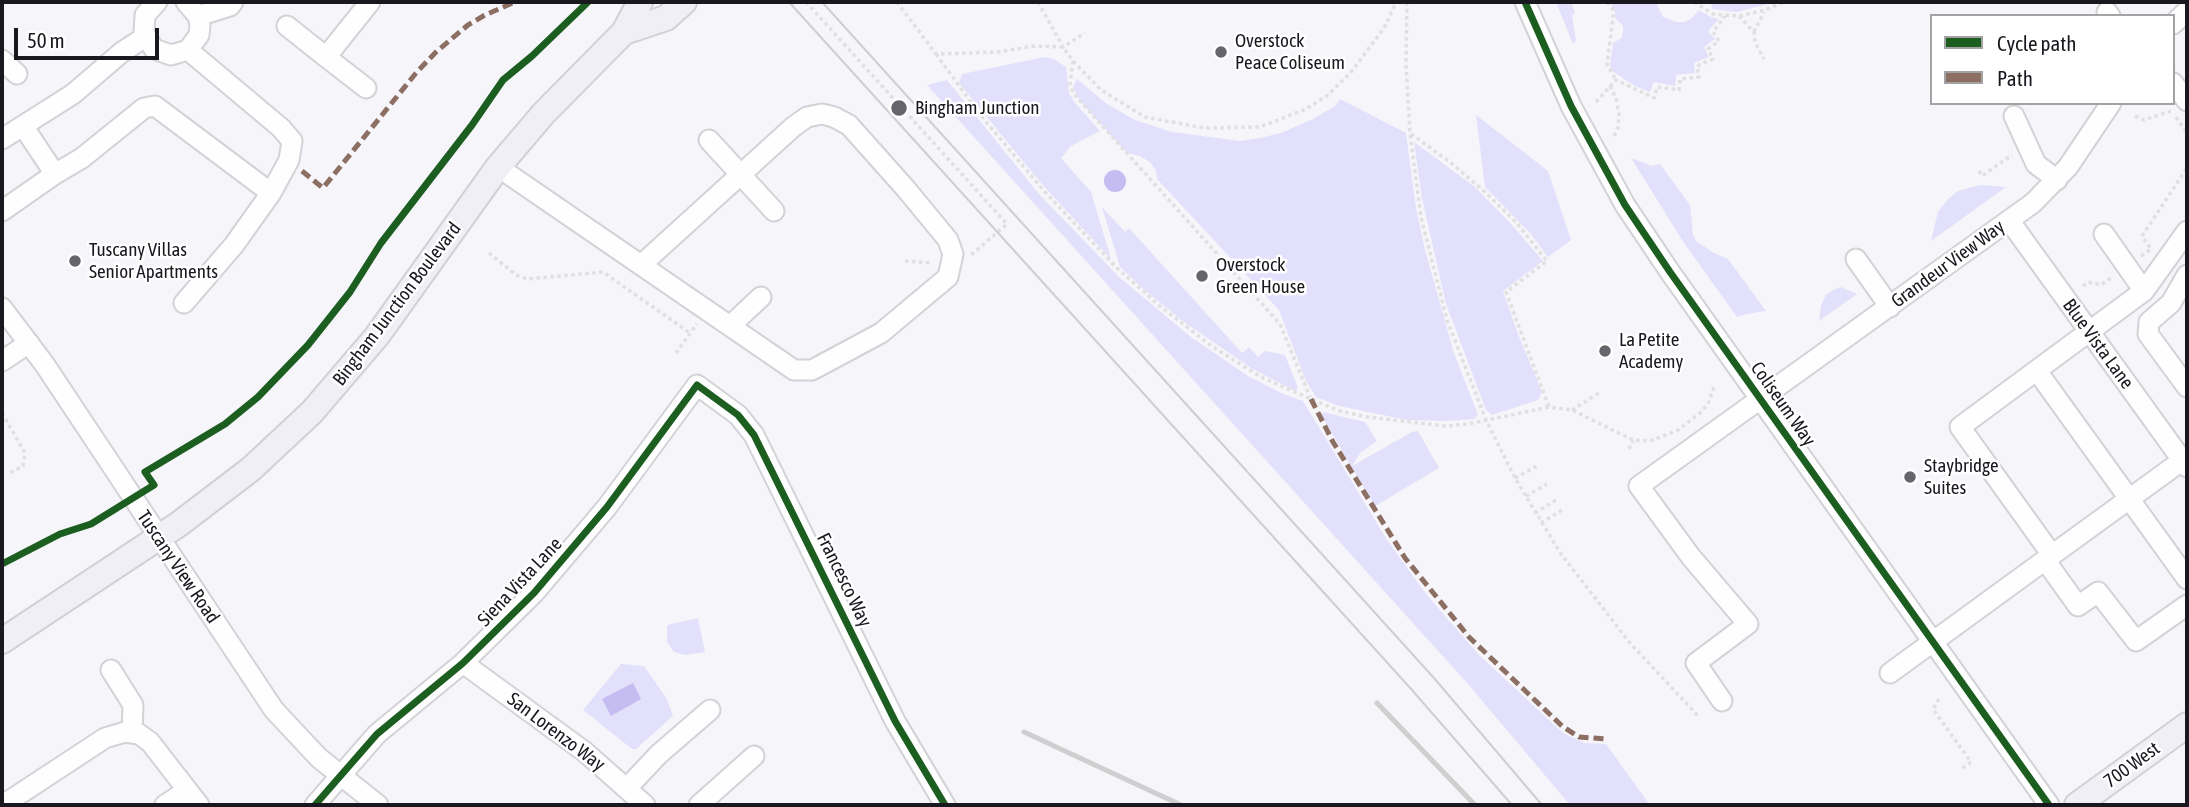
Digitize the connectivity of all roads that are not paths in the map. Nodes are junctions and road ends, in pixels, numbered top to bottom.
1 (233, 2) edge
2 (370, 2) edge
3 (639, 2) edge
4 (684, 2) edge
5 (1525, 2) edge
6 (154, 3) edge
7 (192, 9) edge
8 (287, 26) dead end
9 (624, 32) junction
10 (145, 37) junction
11 (188, 50) junction
12 (326, 57) junction
13 (2, 60) edge
14 (17, 74) dead end
15 (366, 89) dead end
16 (2110, 105) edge
17 (2014, 116) dead end
18 (23, 126) junction
19 (2, 139) edge
20 (709, 140) dead end
21 (498, 167) junction
22 (55, 174) junction
23 (741, 174) junction
24 (2057, 180) junction
25 (271, 193) junction
26 (2, 211) edge
27 (774, 211) dead end
28 (2009, 220) junction
29 (2187, 231) edge
30 (2104, 234) dead end
31 (2181, 251) edge
32 (1856, 259) dead end
33 (641, 265) junction
34 (2187, 275) edge
35 (2144, 290) junction
36 (761, 297) dead end
37 (184, 303) dead end
38 (1890, 307) junction
39 (2, 308) edge
40 (730, 326) junction
41 (2090, 332) junction
42 (29, 343) junction
43 (2, 361) edge
44 (2037, 371) junction
45 (697, 384) joint
46 (2187, 387) edge
47 (1760, 400) junction
48 (2186, 462) edge
49 (2130, 499) junction
50 (159, 538) junction
51 (2048, 557) junction
52 (2187, 579) edge
53 (2187, 605) edge
54 (2, 641) edge
55 (1933, 642) junction
56 (464, 663) junction
57 (111, 670) dead end
58 (1890, 673) dead end
59 (1723, 701) dead end
60 (710, 710) dead end
61 (2187, 725) edge
62 (132, 733) junction
63 (754, 756) dead end
64 (339, 775) junction
65 (627, 788) junction
66 (193, 798) edge
67 (2081, 804) edge
68 (3, 805) edge
69 (165, 805) edge
70 (315, 805) edge
71 (378, 805) edge
72 (645, 805) edge
73 (699, 805) edge
74 (944, 805) edge
75 (2049, 805) edge

1 - 7 street
2 - 12 street
3 - 9 main road, Bingham Junction Boulevard
4 - 9 main road, Bingham Junction Boulevard
5 - 47 street, Coliseum Way
6 - 10 street
7 - 11 street
8 - 12 street
9 - 21 main road, Bingham Junction Boulevard
10 - 11 street
10 - 18 street
11 - 25 street
12 - 15 street
13 - 14 street
16 - 24 street, Grandeur View Way
17 - 24 street
18 - 19 street
18 - 22 street
20 - 23 street
21 - 33 street
21 - 50 main road, Bingham Junction Boulevard
22 - 25 street
22 - 26 street
23 - 27 street
23 - 33 street
23 - 40 street
24 - 28 street, Grandeur View Way
25 - 37 street
28 - 38 street, Grandeur View Way
28 - 41 street, Blue Vista Lane
29 - 31 street
30 - 35 street
31 - 35 street
32 - 38 street
33 - 40 street
34 - 46 street
35 - 41 street
36 - 40 street
38 - 47 street, Grandeur View Way
39 - 42 street, Tuscany View Road
41 - 44 street
41 - 48 street, Blue Vista Lane
42 - 43 street
42 - 50 street, Tuscany View Road
44 - 49 street
44 - 51 street
45 - 56 street, Siena Vista Lane
45 - 74 street, Francesco Way
47 - 55 street, Coliseum Way
47 - 59 street, Grandeur View Way
48 - 49 street
49 - 51 street
49 - 52 street
50 - 54 main road, Bingham Junction Boulevard
50 - 64 street, Tuscany View Road
51 - 53 street
51 - 55 street
55 - 58 street
55 - 75 street, Coliseum Way
56 - 64 street, Siena Vista Lane
56 - 65 street, San Lorenzo Way
57 - 62 street
60 - 65 street
61 - 67 main road, 700 West
62 - 66 street
62 - 68 street
63 - 73 street
64 - 70 street, Siena Vista Lane
64 - 71 street, Tuscany View Road
65 - 72 street, San Lorenzo Way
66 - 69 street

